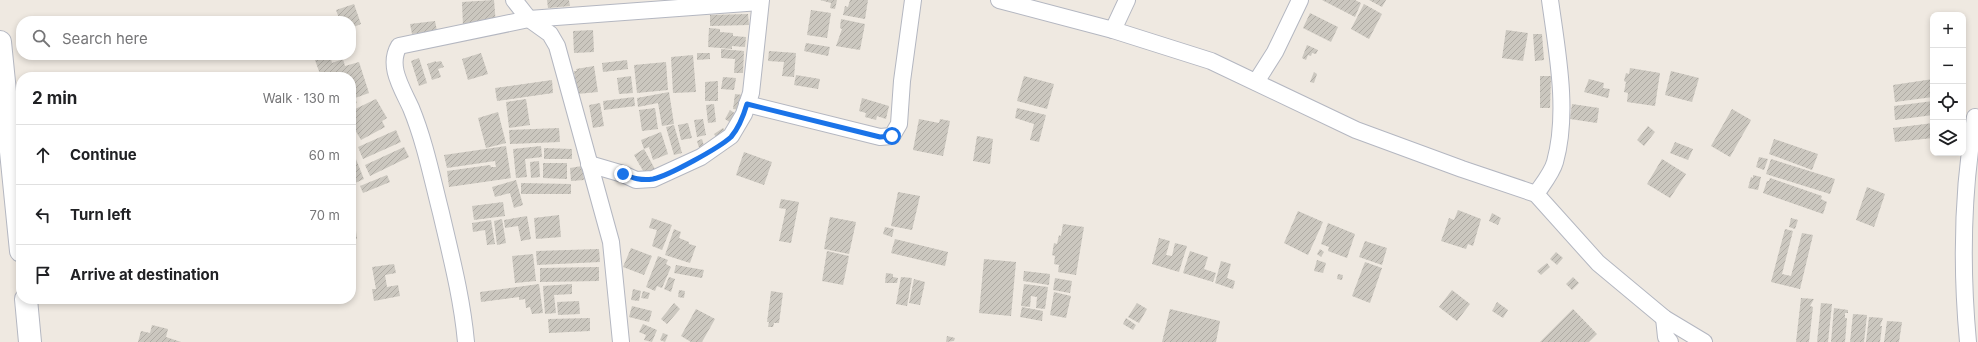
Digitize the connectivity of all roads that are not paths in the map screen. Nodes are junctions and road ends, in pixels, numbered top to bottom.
1 (514, 0) edge
2 (913, 0) edge
3 (999, 0) edge
4 (1127, 0) edge
5 (1300, 0) edge
6 (1550, 0) edge
7 (760, 1) edge
8 (529, 19) junction
9 (1113, 30) junction
10 (0, 42) edge
11 (1256, 82) junction
12 (747, 104) junction
13 (1975, 117) dead end
14 (589, 164) junction
15 (1536, 194) junction
16 (16, 201) edge
17 (26, 304) edge
18 (1664, 318) junction
19 (1666, 340) edge
20 (30, 342) edge
21 (466, 342) edge
22 (620, 342) edge
23 (1704, 342) edge
24 (1968, 342) edge

1 - 8 street
2 - 12 street
3 - 9 street
4 - 9 street
5 - 11 street
6 - 15 street
7 - 8 street
7 - 12 street
8 - 14 street
8 - 21 street
9 - 11 street
10 - 16 main road
11 - 15 street
12 - 14 street
13 - 24 street
14 - 22 street
15 - 18 street
17 - 20 main road
18 - 19 street
18 - 23 street

